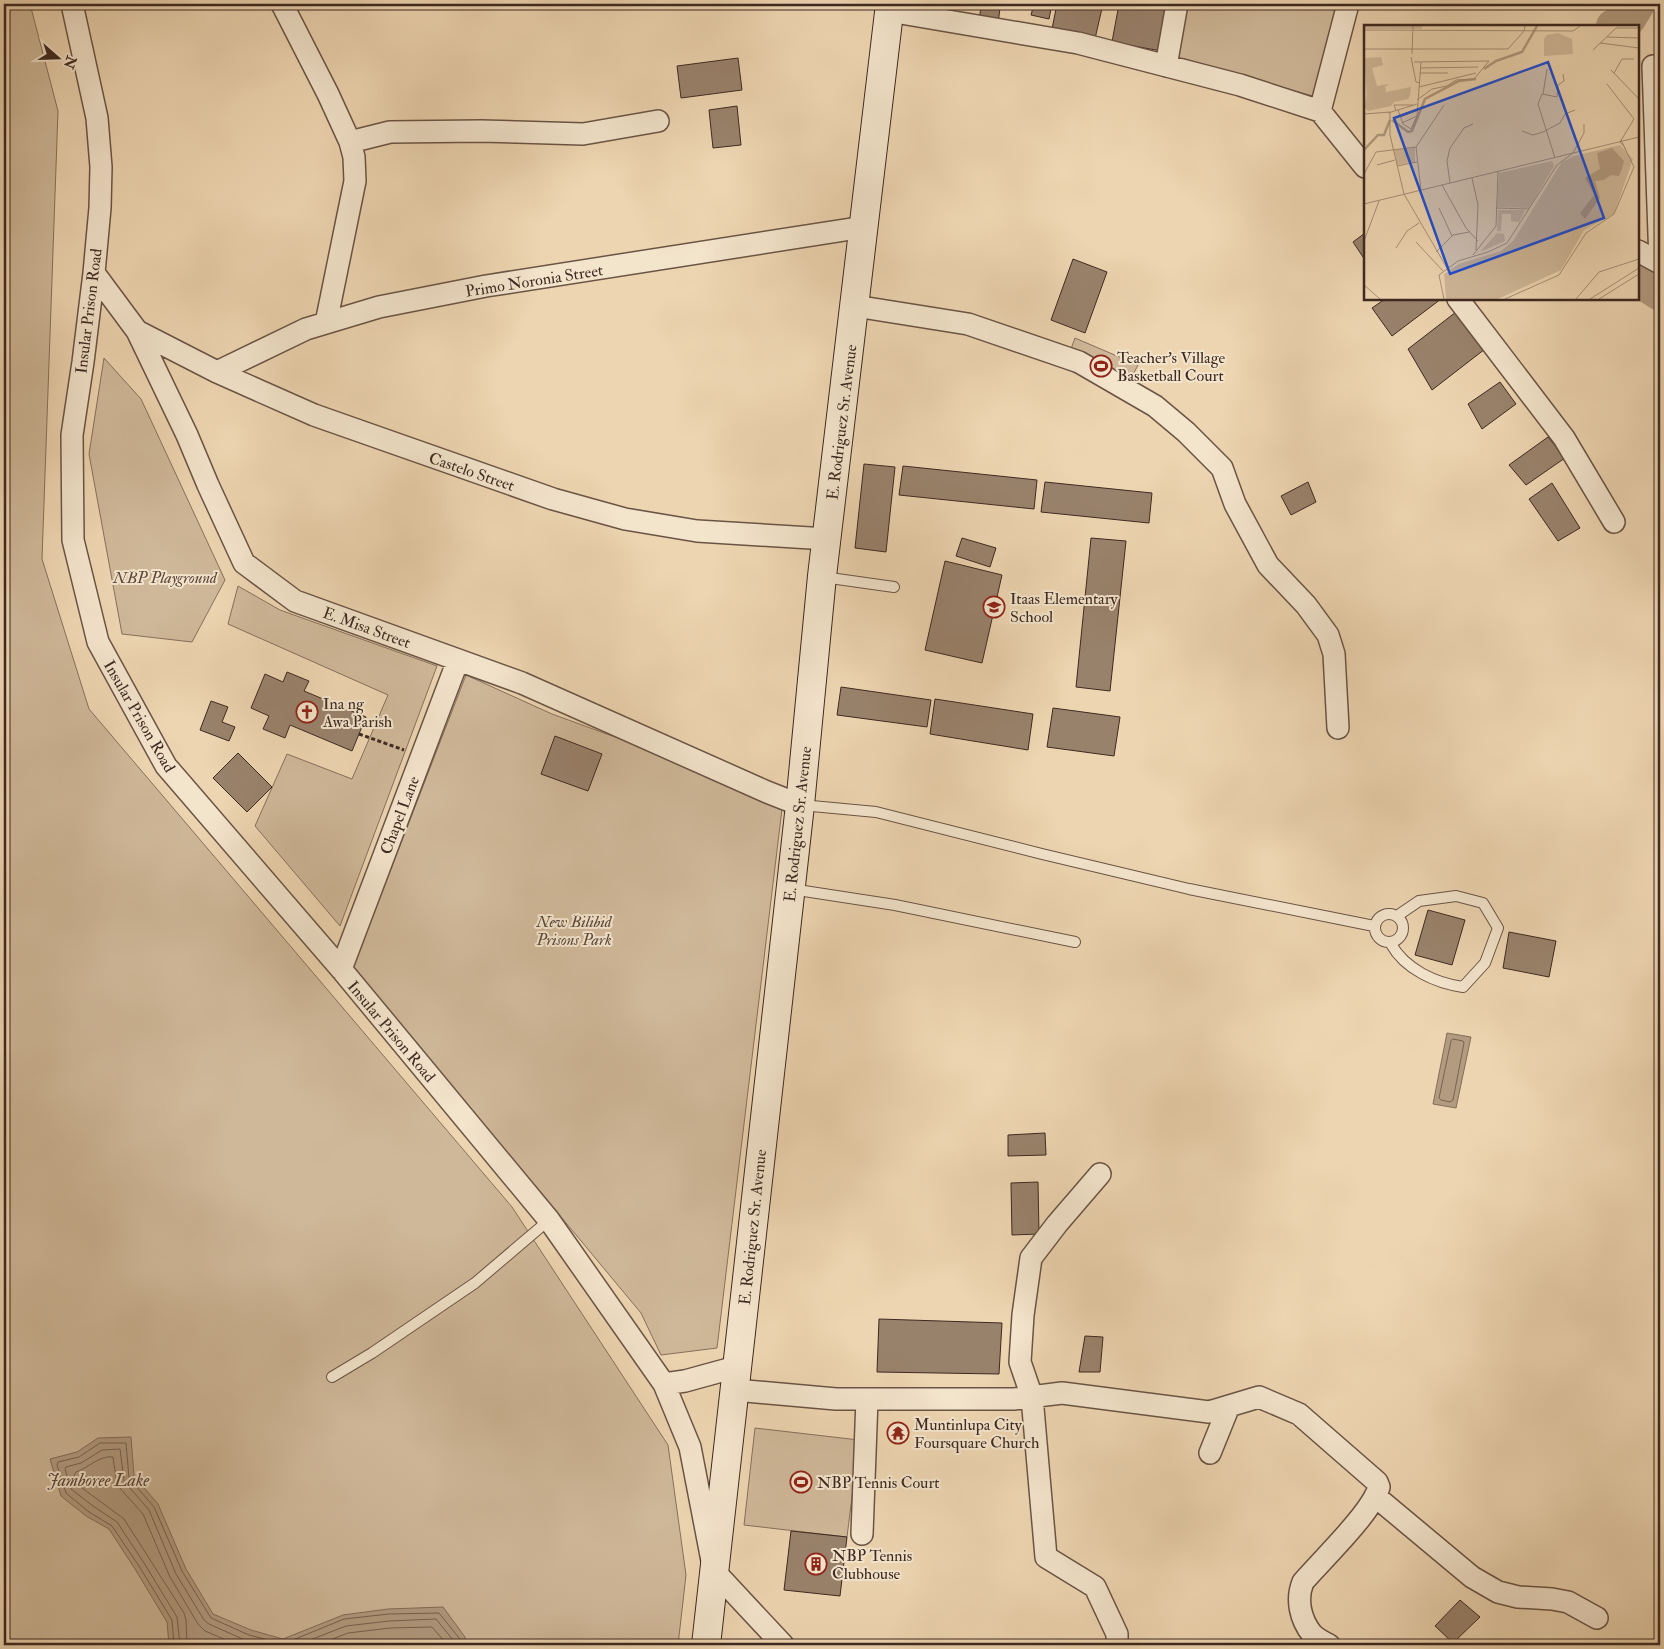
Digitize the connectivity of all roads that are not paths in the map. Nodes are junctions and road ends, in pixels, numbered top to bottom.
1 (72, 4) edge
2 (282, 4) edge
3 (1177, 4) edge
4 (1348, 4) edge
5 (889, 7) edge
6 (1166, 66) junction
7 (1650, 66) edge
8 (1320, 111) junction
9 (658, 121) dead end
10 (350, 142) junction
11 (1364, 166) edge
12 (864, 227) junction
13 (1639, 252) edge
14 (1660, 262) edge
15 (94, 272) junction
16 (1459, 300) edge
17 (855, 306) junction
18 (326, 323) junction
19 (137, 331) junction
20 (216, 372) junction
21 (1614, 522) dead end
22 (827, 539) junction
23 (822, 576) junction
24 (894, 587) dead end
25 (458, 660) junction
26 (1338, 728) dead end
27 (800, 804) junction
28 (790, 888) junction
29 (1397, 916) junction
30 (1374, 926) junction
31 (1075, 942) dead end
32 (1391, 944) junction
33 (341, 969) junction
34 (1100, 1174) dead end
35 (549, 1220) junction
36 (332, 1377) dead end
37 (735, 1378) junction
38 (664, 1384) junction
39 (1032, 1397) junction
40 (867, 1399) junction
41 (1229, 1406) junction
42 (1210, 1453) dead end
43 (1375, 1496) junction
44 (862, 1534) dead end
45 (714, 1571) junction
46 (1597, 1618) dead end
47 (706, 1645) edge
48 (783, 1645) edge
49 (1117, 1645) edge
50 (1328, 1645) edge

1 - 15 street, Insular Prison Road
2 - 10 street
3 - 6 street
4 - 8 street
5 - 6 street
5 - 12 street, E. Rodriguez Sr. Avenue
6 - 8 street
7 - 14 street
8 - 11 street
9 - 10 street
10 - 18 street
12 - 17 street, E. Rodriguez Sr. Avenue
12 - 18 street, Primo Noronia Street
13 - 14 street
15 - 19 street, E. Misa Street
15 - 33 street, Insular Prison Road
16 - 21 street
17 - 22 street, E. Rodriguez Sr. Avenue
17 - 26 street
18 - 20 street, Primo Noronia Street
19 - 20 street, Castelo Street
19 - 25 street, E. Misa Street
20 - 22 street, Castelo Street
22 - 23 street, E. Rodriguez Sr. Avenue
23 - 24 lane
23 - 27 street, E. Rodriguez Sr. Avenue
25 - 27 street, E. Misa Street
25 - 33 street, Chapel Lane
27 - 28 street, E. Rodriguez Sr. Avenue
27 - 30 lane
28 - 31 lane
28 - 37 street, E. Rodriguez Sr. Avenue
29 - 30 lane
29 - 32 lane
29 - 32 lane
30 - 32 lane
33 - 35 street, Insular Prison Road
34 - 39 street
35 - 36 lane
35 - 38 street, Insular Prison Road
37 - 38 street
37 - 40 street
37 - 45 street, E. Rodriguez Sr. Avenue
38 - 45 street, Insular Prison Road
39 - 40 street
39 - 41 street
39 - 49 street
40 - 44 street
41 - 42 street
41 - 43 street
43 - 46 street
43 - 50 street
45 - 47 street, E. Rodriguez Sr. Avenue
45 - 48 street

